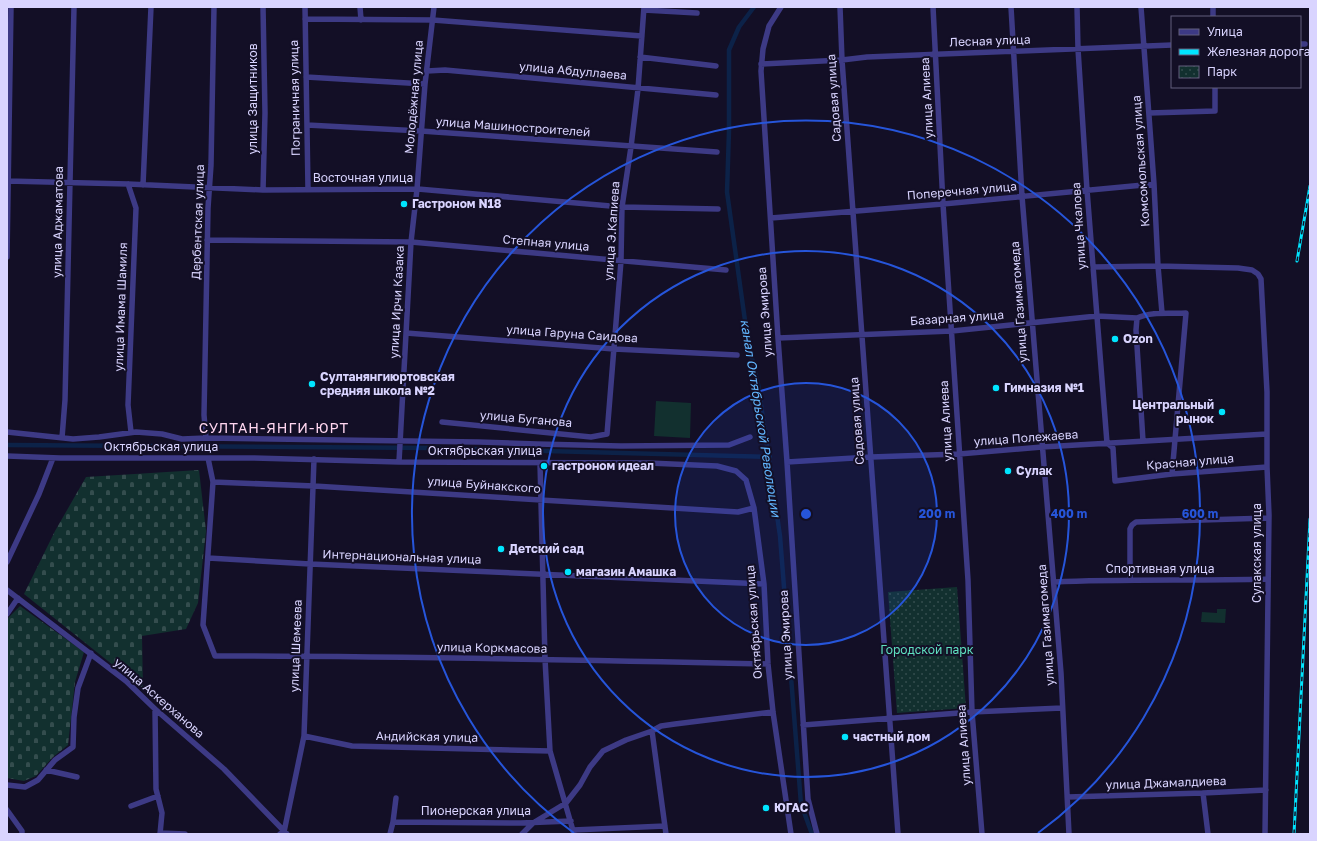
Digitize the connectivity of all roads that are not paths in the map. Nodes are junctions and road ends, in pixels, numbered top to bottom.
1 (11, 7) edge
2 (74, 7) edge
3 (151, 7) edge
4 (214, 7) edge
5 (263, 7) edge
6 (305, 7) edge
7 (360, 7) edge
8 (434, 7) edge
9 (780, 7) edge
10 (840, 7) edge
11 (933, 7) edge
12 (1011, 7) edge
13 (1077, 7) edge
14 (1141, 7) edge
15 (644, 8) edge
16 (696, 13) dead end
17 (305, 19) junction
18 (361, 20) junction
19 (433, 20) junction
20 (642, 36) junction
21 (1171, 45) edge
22 (1144, 47) junction
23 (1078, 49) junction
24 (1013, 51) junction
25 (936, 54) junction
26 (640, 57) junction
27 (842, 60) junction
28 (761, 64) junction
29 (716, 66) dead end
30 (427, 71) junction
31 (306, 77) junction
32 (426, 84) junction
33 (638, 88) junction
34 (1215, 88) edge
35 (716, 95) dead end
36 (1149, 113) junction
37 (307, 125) junction
38 (421, 131) junction
39 (631, 147) junction
40 (717, 152) dead end
41 (8, 181) edge
42 (71, 182) junction
43 (128, 184) junction
44 (1154, 184) junction
45 (143, 185) junction
46 (209, 187) junction
47 (308, 189) junction
48 (417, 189) junction
49 (263, 190) junction
50 (1087, 190) junction
51 (1022, 196) junction
52 (943, 204) junction
53 (622, 207) junction
54 (718, 209) dead end
55 (853, 211) junction
56 (771, 218) junction
57 (208, 240) junction
58 (411, 242) junction
59 (7, 257) edge
60 (621, 261) junction
61 (1158, 266) junction
62 (1093, 267) junction
63 (726, 270) dead end
64 (1162, 313) junction
65 (1097, 316) junction
66 (1137, 318) junction
67 (1032, 323) junction
68 (952, 331) junction
69 (406, 333) junction
70 (862, 334) junction
71 (778, 338) junction
72 (614, 349) junction
73 (737, 355) dead end
74 (442, 422) dead end
75 (7, 432) edge
76 (131, 432) junction
77 (607, 434) joint
78 (1267, 434) junction
79 (750, 437) dead end
80 (62, 438) junction
81 (206, 438) junction
82 (1174, 439) junction
83 (400, 440) junction
84 (1143, 441) junction
85 (1108, 443) junction
86 (1042, 447) junction
87 (959, 454) junction
88 (7, 456) edge
89 (871, 457) junction
90 (53, 458) junction
91 (208, 458) junction
92 (314, 459) junction
93 (399, 462) junction
94 (787, 462) junction
95 (540, 463) junction
96 (1267, 467) junction
97 (1172, 474) junction
98 (1115, 481) joint
99 (213, 482) junction
100 (314, 486) junction
101 (541, 500) junction
102 (754, 508) junction
103 (1269, 518) junction
104 (208, 558) junction
105 (7, 562) edge
106 (310, 564) junction
107 (542, 574) junction
108 (1267, 579) junction
109 (1130, 580) junction
110 (1054, 582) junction
111 (764, 584) junction
112 (7, 590) edge
113 (18, 598) junction
114 (7, 614) edge
115 (90, 653) junction
116 (306, 656) junction
117 (545, 659) junction
118 (768, 664) junction
119 (1062, 708) junction
120 (155, 709) junction
121 (773, 712) junction
122 (972, 712) junction
123 (890, 718) junction
124 (803, 725) junction
125 (652, 731) junction
126 (304, 736) junction
127 (550, 751) junction
128 (46, 770) junction
129 (77, 777) dead end
130 (7, 785) edge
131 (1266, 790) junction
132 (1203, 793) junction
133 (158, 796) junction
134 (1068, 797) junction
135 (396, 798) dead end
136 (566, 804) junction
137 (131, 806) dead end
138 (7, 810) edge
139 (571, 821) junction
140 (393, 822) junction
141 (533, 822) junction
142 (665, 826) junction
143 (574, 832) edge
144 (24, 833) edge
145 (284, 833) edge
146 (160, 834) edge
147 (185, 834) edge
148 (390, 834) edge
149 (522, 834) edge
150 (666, 834) edge
151 (792, 834) edge
152 (817, 834) edge
153 (898, 834) edge
154 (982, 834) edge
155 (1069, 834) edge
156 (1208, 834) edge
157 (1265, 834) edge

1 - 41 street
2 - 42 street, улица Аджаматова
3 - 45 street
4 - 46 street, Дербентская улица
5 - 49 street, улица Защитников
6 - 17 street, Пограничная улица
7 - 18 street
8 - 19 street, Молодёжная улица
9 - 28 street, улица Эмирова
10 - 27 street, Садовая улица
11 - 25 street, улица Алиева
12 - 24 street, улица Газимагомеда
13 - 23 street, улица Чкалова
14 - 22 street, Комсомольская улица
15 - 16 street
15 - 20 street, улица Э.Капиева
17 - 18 street
17 - 31 street, Пограничная улица
18 - 19 street
19 - 20 street
19 - 30 street, Молодёжная улица
20 - 26 street, улица Э.Капиева
21 - 22 street, Лесная улица
22 - 23 street, Лесная улица
22 - 36 street, Комсомольская улица
23 - 24 street, Лесная улица
23 - 50 street, улица Чкалова
24 - 25 street, Лесная улица
24 - 51 street, улица Газимагомеда
25 - 27 street, Лесная улица
25 - 52 street, улица Алиева
26 - 29 street
26 - 33 street, улица Э.Капиева
27 - 28 street, Лесная улица
27 - 55 street, Садовая улица
28 - 56 street, улица Эмирова
30 - 32 street, Молодёжная улица
30 - 33 street, улица Абдуллаева
31 - 32 street
31 - 37 street, Пограничная улица
32 - 38 street, Молодёжная улица
33 - 35 street, улица Абдуллаева
33 - 39 street, улица Э.Капиева
34 - 36 street
36 - 44 street, Комсомольская улица
37 - 38 street, улица Машиностроителей
37 - 47 street, Пограничная улица
38 - 39 street, улица Машиностроителей
38 - 48 street, Молодёжная улица
39 - 40 street, улица Машиностроителей
39 - 53 street, улица Э.Капиева
41 - 42 street, Восточная улица
41 - 59 street
42 - 43 street, Восточная улица
42 - 80 street, улица Аджаматова
43 - 45 street, Восточная улица
43 - 76 street, улица Имама Шамиля
44 - 50 street, Поперечная улица
44 - 61 street, Комсомольская улица
45 - 46 street, Восточная улица
46 - 49 street, Восточная улица
46 - 57 street, Дербентская улица
47 - 48 street, Восточная улица
47 - 49 street, Восточная улица
48 - 53 street, Восточная улица
48 - 58 street, улица Ирчи Казака
50 - 51 street, Поперечная улица
50 - 62 street, улица Чкалова
51 - 52 street, Поперечная улица
51 - 67 street, улица Газимагомеда
52 - 55 street, Поперечная улица
52 - 68 street, улица Алиева
53 - 54 street, Восточная улица
53 - 60 street, улица Э.Капиева
55 - 56 street, Поперечная улица
55 - 70 street, Садовая улица
56 - 71 street, улица Эмирова
57 - 58 street, Степная улица
57 - 81 street, Дербентская улица
58 - 60 street, Степная улица
58 - 69 street, улица Ирчи Казака
60 - 63 street, Степная улица
60 - 72 street, улица Э.Капиева
61 - 62 street
61 - 64 street, Комсомольская улица
61 - 78 street, Сулакская улица
62 - 65 street, улица Чкалова
64 - 66 street
64 - 82 street
65 - 66 street, Базарная улица
65 - 67 street, Базарная улица
65 - 85 street, улица Чкалова
66 - 84 street
67 - 68 street, Базарная улица
67 - 86 street, улица Газимагомеда
68 - 70 street, Базарная улица
68 - 87 street, улица Алиева
69 - 72 street, улица Гаруна Саидова
69 - 83 street, улица Ирчи Казака
70 - 71 street, Базарная улица
70 - 89 street, Садовая улица
71 - 94 street, улица Эмирова
72 - 73 street, улица Гаруна Саидова
72 - 77 street, улица Э.Капиева
74 - 77 street, улица Буганова
75 - 80 street
76 - 80 street
76 - 81 street
78 - 82 street, улица Полежаева
78 - 96 street, Сулакская улица
79 - 83 street
81 - 83 street
82 - 84 street, улица Полежаева
82 - 97 street
83 - 93 street, улица Ирчи Казака
84 - 85 street, улица Полежаева
85 - 86 street, улица Полежаева
85 - 98 street, улица Чкалова
86 - 87 street, улица Полежаева
86 - 110 street, улица Газимагомеда
87 - 89 street, улица Полежаева
87 - 122 street, улица Алиева
88 - 90 street, Октябрьская улица
89 - 94 street, улица Полежаева
89 - 123 street, Садовая улица
90 - 91 street, Октябрьская улица
90 - 105 street
91 - 92 street, Октябрьская улица
91 - 99 street
92 - 93 street, Октябрьская улица
92 - 100 street, улица Шемеева
93 - 95 street, Октябрьская улица
94 - 124 street, улица Эмирова
95 - 101 street
95 - 102 street, Октябрьская улица
96 - 97 street, Красная улица
96 - 103 street, Сулакская улица
97 - 98 street, Красная улица
99 - 100 street, улица Буйнакского
99 - 104 street
100 - 101 street, улица Буйнакского
100 - 106 street, улица Шемеева
101 - 102 street, улица Буйнакского
101 - 107 street
102 - 111 street, Октябрьская улица
103 - 108 street, Сулакская улица
103 - 109 street
104 - 106 street, Интернациональная улица
104 - 116 street, улица Коркмасова
106 - 107 street, Интернациональная улица
106 - 116 street, улица Шемеева
107 - 111 street, Интернациональная улица
107 - 117 street
108 - 109 street, Спортивная улица
108 - 131 street, Сулакская улица
109 - 110 street, Спортивная улица
110 - 119 street, улица Газимагомеда
111 - 118 street, Октябрьская улица
112 - 113 street, улица Аскерханова
113 - 114 street
113 - 115 street, улица Аскерханова
115 - 120 street, улица Аскерханова
115 - 128 street
116 - 117 street, улица Коркмасова
116 - 126 street, улица Шемеева
117 - 118 street, улица Коркмасова
117 - 127 street
118 - 121 street, Октябрьская улица
119 - 122 street
119 - 134 street, улица Газимагомеда
120 - 133 street
120 - 145 street, улица Аскерханова
121 - 125 street
121 - 151 street, Октябрьская улица
122 - 123 street
122 - 154 street, улица Алиева
123 - 124 street
123 - 153 street, Садовая улица
124 - 152 street, улица Эмирова
125 - 136 street
125 - 142 street
126 - 127 street, Андийская улица
126 - 145 street, улица Шемеева
127 - 136 street
128 - 129 street
128 - 130 street
131 - 132 street, улица Джамалдиева
131 - 157 street, Сулакская улица
132 - 134 street, улица Джамалдиева
132 - 156 street
133 - 137 street
133 - 146 street
134 - 155 street, улица Газимагомеда
135 - 140 street
136 - 139 street
136 - 141 street
138 - 144 street
139 - 141 street, Пионерская улица
139 - 143 street
140 - 141 street, Пионерская улица
140 - 148 street
141 - 149 street
142 - 143 street
142 - 150 street
146 - 147 street

